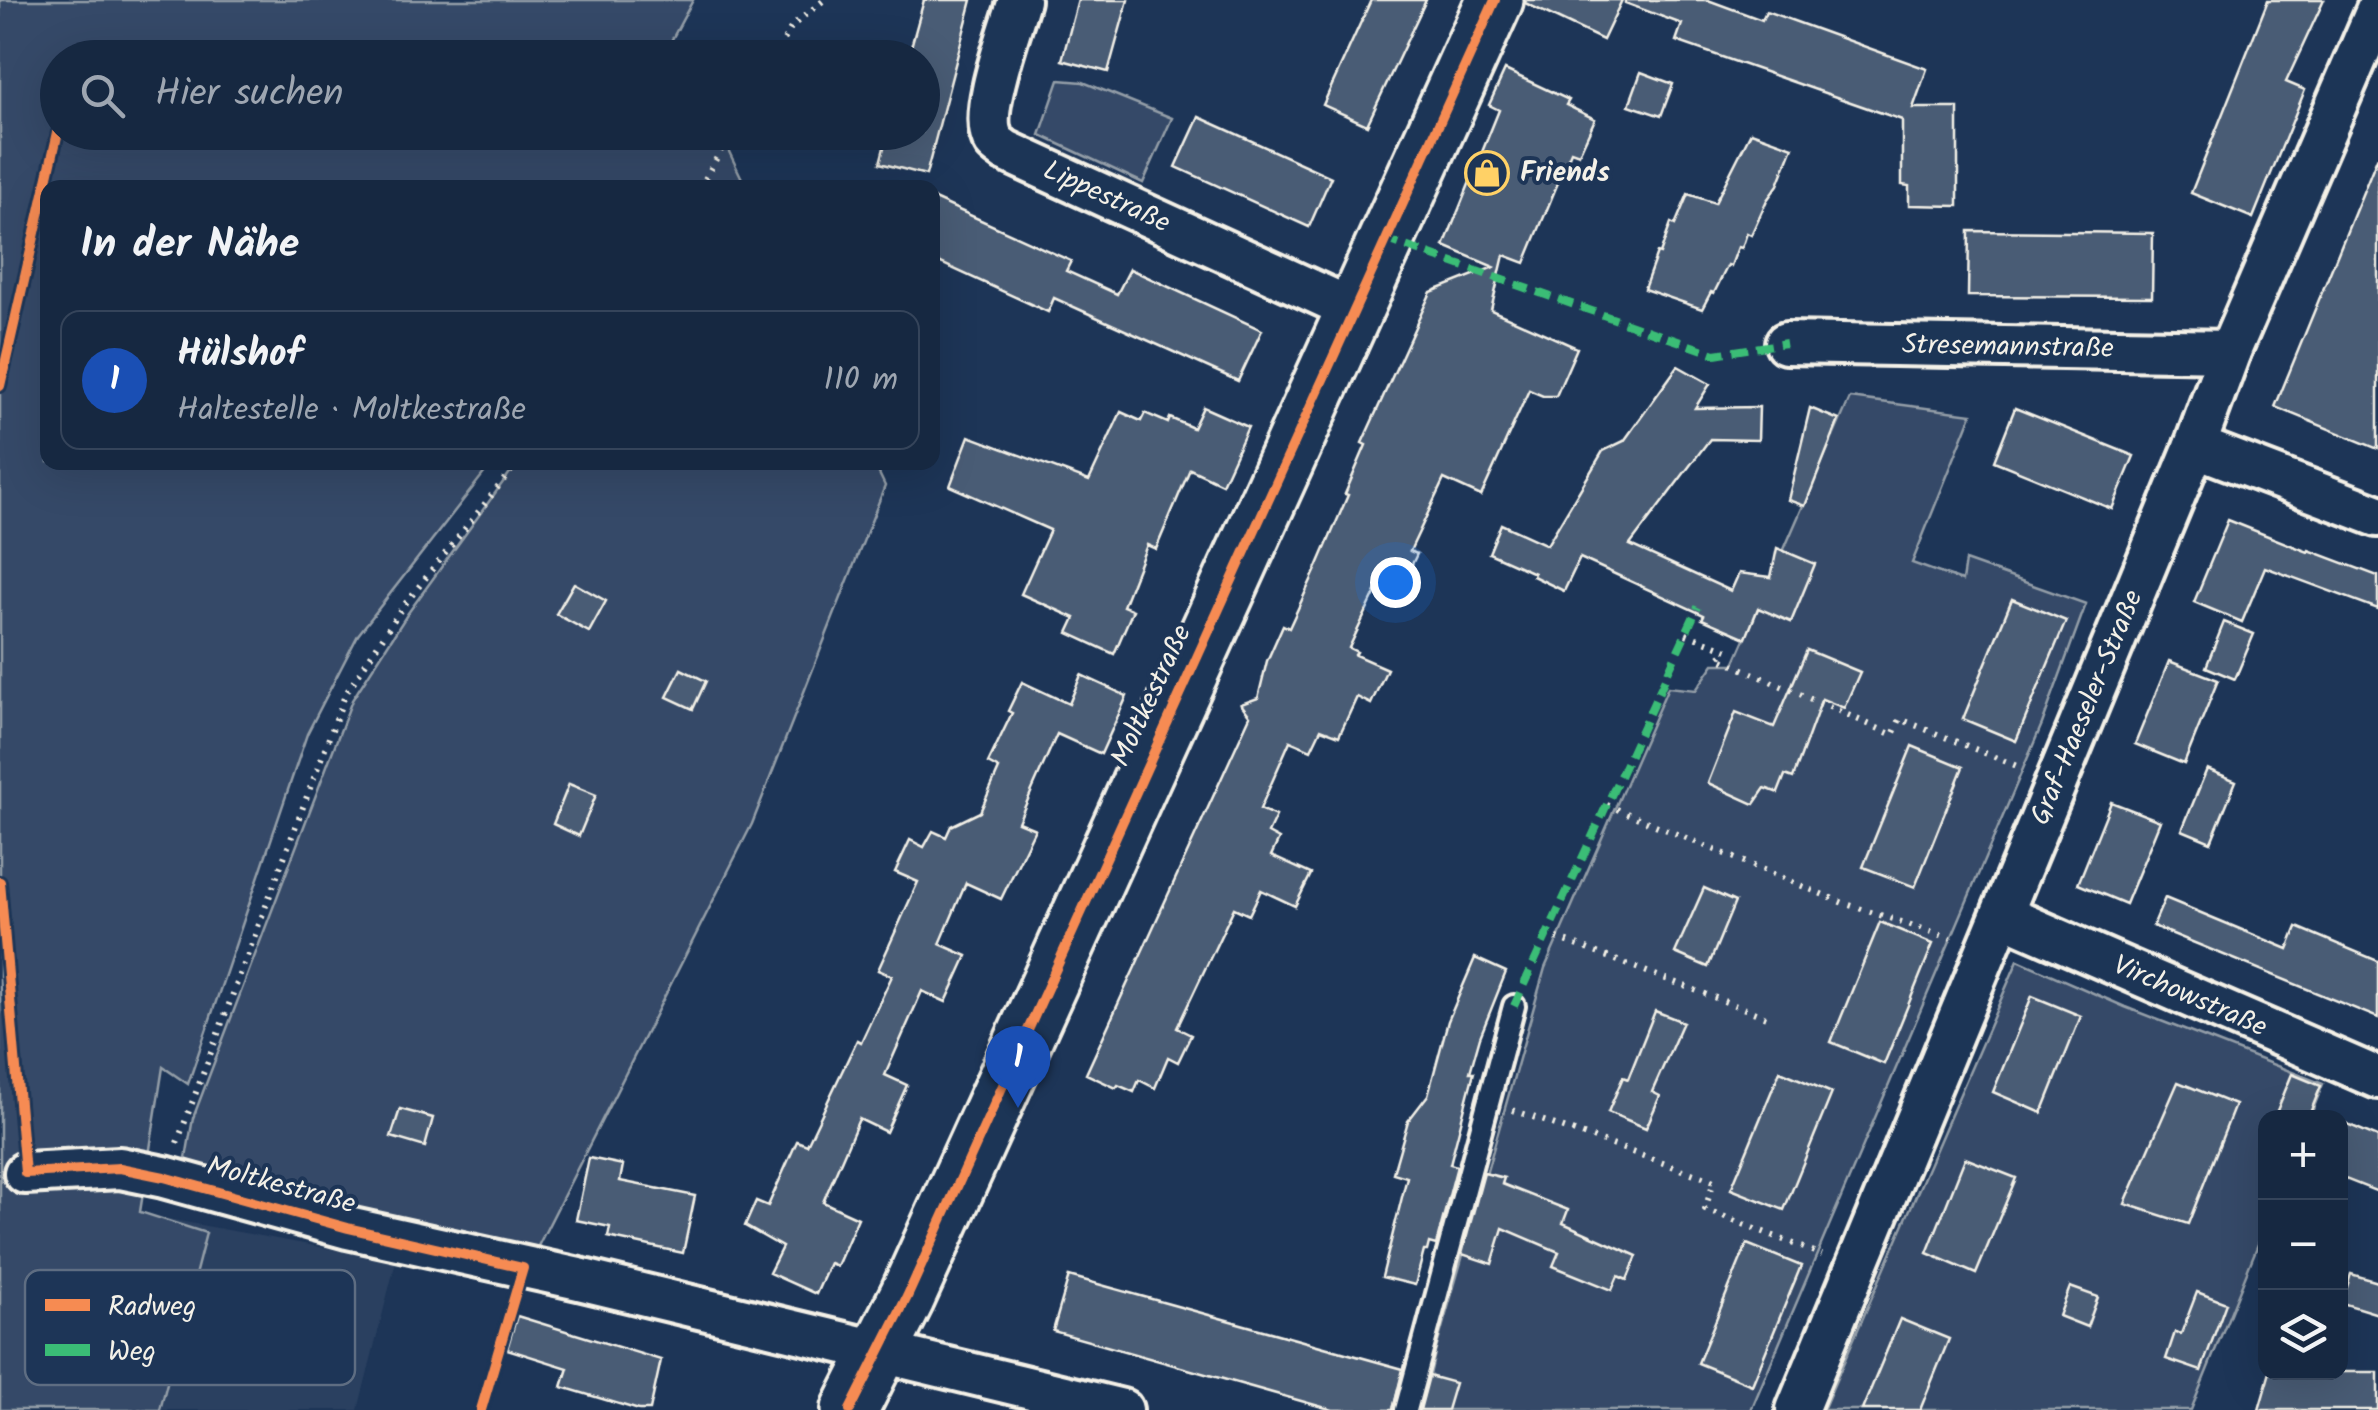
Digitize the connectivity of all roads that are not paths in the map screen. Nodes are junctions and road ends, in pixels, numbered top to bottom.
1 (1019, 0) edge
2 (1495, 0) edge
3 (2378, 8) edge
4 (1354, 310) junction
5 (1786, 343) dead end
6 (2230, 351) junction
7 (2195, 446) junction
8 (2378, 516) edge
9 (1995, 932) junction
10 (1514, 1006) dead end
11 (2378, 1078) edge
12 (12, 1175) edge
13 (880, 1350) junction
14 (850, 1410) edge
15 (1122, 1410) edge
16 (1406, 1410) edge
17 (1797, 1410) edge

1 - 4 street, Lippestraße
2 - 4 street, Moltkestraße
3 - 6 street, Graf-Haeseler-Straße
4 - 13 street, Moltkestraße
5 - 6 street, Stresemannstraße
6 - 7 street, Graf-Haeseler-Straße
7 - 8 street
7 - 9 street, Graf-Haeseler-Straße
9 - 11 street, Virchowstraße
9 - 17 street, Graf-Haeseler-Straße
10 - 16 lane
12 - 13 street, Moltkestraße
13 - 14 street, Moltkestraße
13 - 15 street

